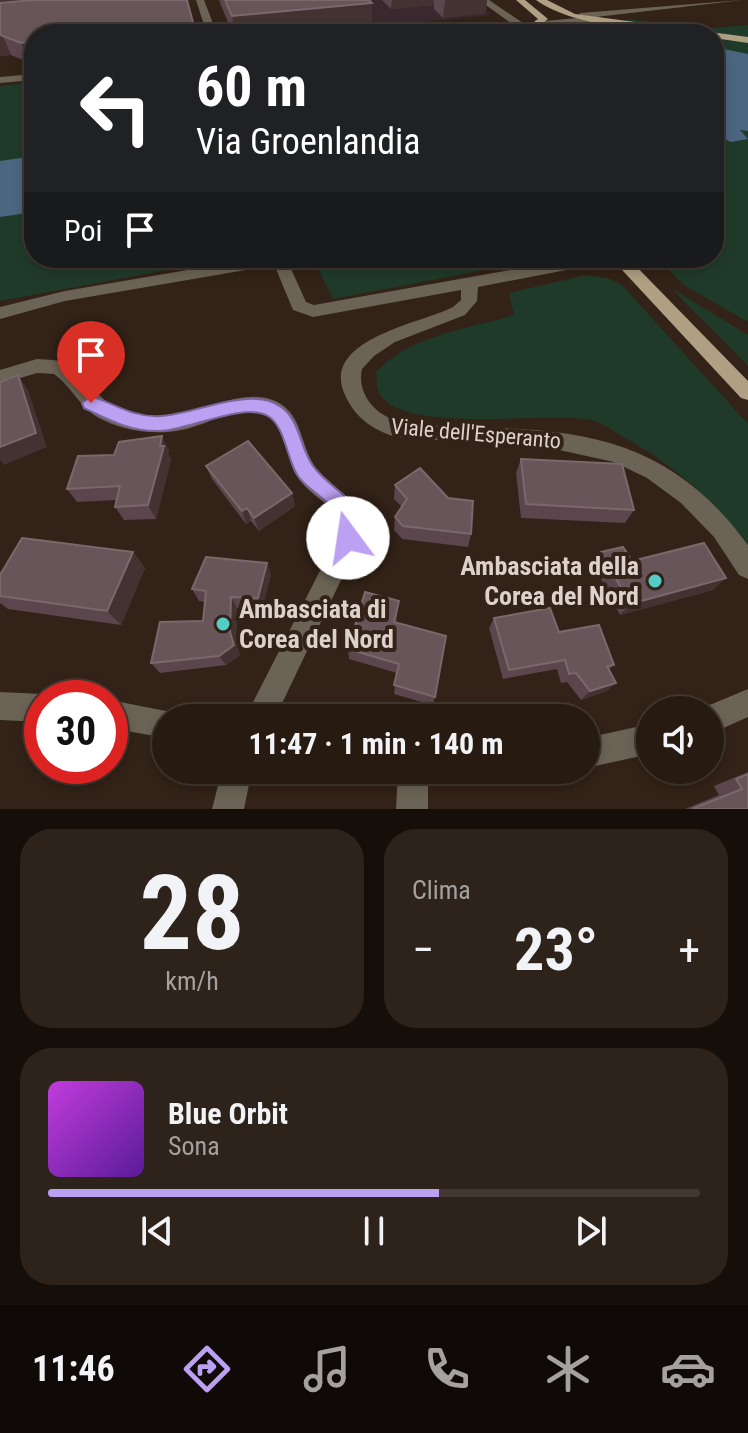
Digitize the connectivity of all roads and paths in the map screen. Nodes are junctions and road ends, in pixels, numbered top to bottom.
1 (200, 0) edge
2 (483, 0) edge
3 (520, 0) edge
4 (540, 0) edge
5 (674, 0) edge
6 (739, 0) edge
7 (585, 4) dead end
8 (627, 12) junction
9 (596, 14) junction
10 (543, 22) junction
11 (623, 23) junction
12 (208, 24) edge
13 (516, 24) joint
14 (539, 24) edge
15 (581, 24) edge
16 (630, 24) edge
17 (724, 37) edge
18 (748, 40) edge
19 (24, 78) edge
20 (0, 80) edge
21 (228, 268) edge
22 (283, 268) edge
23 (548, 268) edge
24 (629, 268) edge
25 (470, 282) junction
26 (0, 313) edge
27 (0, 377) edge
28 (748, 393) edge
29 (748, 567) edge
30 (748, 703) edge
31 (267, 704) edge
32 (0, 706) edge
33 (24, 707) edge
34 (724, 713) edge
35 (128, 717) edge
36 (152, 721) edge
37 (636, 742) edge
38 (600, 750) edge
39 (234, 784) edge
40 (413, 784) edge
41 (228, 809) edge
42 (412, 809) edge

1 - 12 street
2 - 13 street
3 - 10 main road
4 - 9 main road
5 - 9 street
6 - 8 street
7 - 9 street
8 - 9 street
8 - 11 street
9 - 10 street
9 - 11 main road
9 - 15 street
10 - 13 street
10 - 14 main road
11 - 16 main road
17 - 18 main road
19 - 20 street
21 - 26 street
22 - 25 street
23 - 25 street
24 - 28 main road
25 - 29 street, Viale dell'Esperanto
27 - 31 street
30 - 34 street
32 - 33 street
35 - 36 street
37 - 38 street
39 - 41 street
40 - 42 street

